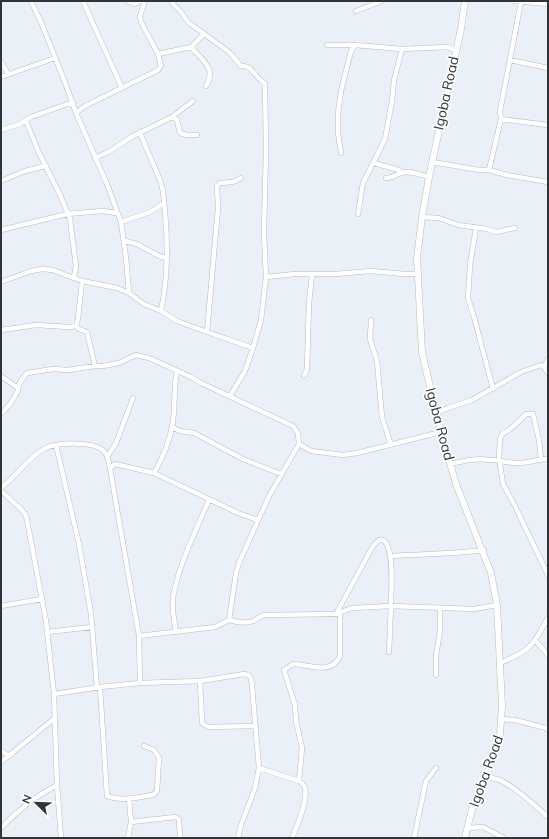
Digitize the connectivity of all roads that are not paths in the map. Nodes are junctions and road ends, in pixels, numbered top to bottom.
1 (31, 1) edge
2 (83, 1) edge
3 (128, 1) edge
4 (141, 1) edge
5 (145, 1) edge
6 (172, 1) edge
7 (382, 1) edge
8 (465, 1) edge
9 (514, 1) edge
10 (521, 2) edge
11 (548, 4) edge
12 (356, 11) dead end
13 (203, 34) junction
14 (327, 45) dead end
15 (355, 45) junction
16 (191, 47) junction
17 (402, 49) junction
18 (456, 50) junction
19 (158, 54) junction
20 (55, 58) junction
21 (510, 60) junction
22 (1, 61) edge
23 (548, 68) edge
24 (8, 74) junction
25 (1, 77) edge
26 (206, 86) dead end
27 (122, 88) junction
28 (193, 101) dead end
29 (72, 102) junction
30 (76, 113) junction
31 (172, 117) junction
32 (501, 119) junction
33 (26, 121) junction
34 (548, 125) edge
35 (1, 130) edge
36 (140, 132) junction
37 (197, 135) dead end
38 (341, 153) dead end
39 (95, 158) junction
40 (432, 162) junction
41 (374, 163) junction
42 (46, 166) junction
43 (489, 170) junction
44 (400, 173) junction
45 (429, 177) junction
46 (241, 178) dead end
47 (386, 178) dead end
48 (1, 181) edge
49 (548, 182) edge
50 (164, 203) junction
51 (117, 213) junction
52 (67, 214) junction
53 (358, 214) dead end
54 (422, 217) junction
55 (121, 222) junction
56 (476, 228) junction
57 (515, 228) dead end
58 (1, 230) edge
59 (125, 241) junction
60 (166, 258) junction
61 (418, 274) junction
62 (312, 275) junction
63 (74, 277) junction
64 (266, 277) junction
65 (82, 281) junction
66 (1, 282) edge
67 (129, 293) junction
68 (161, 311) junction
69 (371, 320) dead end
70 (76, 326) junction
71 (1, 330) edge
72 (207, 332) junction
73 (254, 348) junction
74 (548, 359) edge
75 (95, 366) junction
76 (544, 367) junction
77 (177, 371) junction
78 (548, 374) edge
79 (1, 376) edge
80 (304, 376) dead end
81 (20, 381) junction
82 (11, 384) junction
83 (18, 388) junction
84 (493, 389) junction
85 (230, 396) junction
86 (133, 398) dead end
87 (1, 414) edge
88 (436, 414) junction
89 (172, 427) junction
90 (441, 432) junction
91 (299, 444) junction
92 (56, 445) junction
93 (391, 445) junction
94 (108, 457) junction
95 (541, 459) junction
96 (548, 459) edge
97 (499, 461) junction
98 (450, 464) junction
99 (110, 468) junction
100 (154, 473) junction
101 (281, 474) junction
102 (1, 490) edge
103 (209, 500) junction
104 (258, 520) junction
105 (484, 550) junction
106 (390, 556) junction
107 (548, 574) edge
108 (42, 599) junction
109 (498, 605) junction
110 (1, 606) edge
111 (391, 606) junction
112 (440, 608) junction
113 (338, 614) junction
114 (548, 618) edge
115 (228, 620) junction
116 (92, 627) junction
117 (47, 632) junction
118 (176, 632) junction
119 (139, 636) junction
120 (535, 640) junction
121 (389, 652) dead end
122 (548, 655) edge
123 (500, 663) junction
124 (436, 674) dead end
125 (200, 681) junction
126 (140, 682) junction
127 (98, 687) junction
128 (54, 694) junction
129 (55, 718) junction
130 (501, 719) junction
131 (256, 726) junction
132 (548, 730) edge
133 (144, 746) dead end
134 (1, 751) edge
135 (9, 756) junction
136 (1, 762) edge
137 (259, 768) junction
138 (436, 768) dead end
139 (484, 778) junction
140 (299, 781) junction
141 (57, 785) junction
142 (129, 799) junction
143 (548, 817) edge
144 (131, 822) junction
145 (1, 828) edge
146 (468, 828) junction
147 (61, 838) edge
148 (128, 838) edge
149 (180, 838) edge
150 (238, 838) edge
151 (292, 838) edge
152 (414, 838) edge
153 (465, 838) edge
154 (504, 838) edge

1 - 20 street
2 - 27 street
3 - 4 street
5 - 19 street
6 - 13 street
7 - 12 street
8 - 18 street, Igoba Road
9 - 10 street
10 - 11 street
10 - 21 street
13 - 16 street
13 - 64 street
14 - 15 street
15 - 17 street
15 - 38 street
16 - 19 street
16 - 26 street
17 - 18 street
17 - 41 street
18 - 40 street, Igoba Road
19 - 27 street
20 - 24 street
20 - 29 street
21 - 23 street
21 - 32 street
22 - 24 street
24 - 25 street
27 - 30 street
28 - 31 street
29 - 30 street
29 - 33 street
30 - 39 street
31 - 36 street
31 - 37 street
32 - 34 street
32 - 43 street
33 - 35 street
33 - 42 street
36 - 39 street
36 - 50 street
39 - 51 street
40 - 43 street
40 - 45 street, Igoba Road
41 - 44 street
41 - 53 street
42 - 48 street
42 - 52 street
43 - 49 street
44 - 45 street
44 - 47 street
45 - 54 street, Igoba Road
46 - 72 street
50 - 55 street
50 - 60 street
51 - 52 street
51 - 55 street
52 - 58 street
52 - 63 street
54 - 56 street
54 - 61 street, Igoba Road
55 - 59 street
56 - 57 street
56 - 84 street
59 - 60 street
59 - 67 street
60 - 68 street
61 - 62 street
61 - 88 street, Igoba Road
62 - 64 street
62 - 80 street
63 - 65 street
63 - 66 street
64 - 73 street
65 - 67 street
65 - 70 street
67 - 68 street
68 - 72 street
69 - 93 street
70 - 71 street
70 - 75 street
72 - 73 street
73 - 85 street
74 - 76 street
75 - 77 street
75 - 81 street
76 - 78 street
76 - 84 street
77 - 85 street
77 - 89 street
79 - 82 street
81 - 82 street
81 - 83 street
82 - 83 street
83 - 87 street
84 - 88 street
85 - 91 street
86 - 94 street
88 - 90 street, Igoba Road
89 - 100 street
89 - 101 street
90 - 93 street
90 - 98 street, Igoba Road
91 - 93 street
91 - 101 street
92 - 94 street
92 - 102 street
92 - 116 street
94 - 99 street
95 - 96 street
95 - 97 street
95 - 97 street
97 - 98 street
97 - 107 street
98 - 105 street, Igoba Road
99 - 100 street
99 - 119 street
100 - 103 street
101 - 104 street
102 - 108 street
103 - 104 street
103 - 118 street
104 - 115 street
105 - 106 street
105 - 109 street, Igoba Road
106 - 111 street
106 - 113 street
108 - 110 street
108 - 117 street
109 - 112 street
109 - 123 street, Igoba Road
111 - 112 street
111 - 113 street
111 - 121 street
112 - 124 street
113 - 115 street
113 - 140 street
114 - 120 street
115 - 118 street
116 - 117 street
116 - 127 street
117 - 128 street
118 - 119 street
119 - 126 street
120 - 122 street
120 - 123 street
123 - 130 street, Igoba Road
125 - 126 street
125 - 131 street
125 - 131 street
126 - 127 street
127 - 128 street
127 - 142 street
128 - 129 street
129 - 135 street
129 - 141 street
130 - 132 street
130 - 139 street, Igoba Road
131 - 137 street
133 - 142 street
134 - 135 street
135 - 136 street
137 - 140 street
137 - 150 street
138 - 152 street
139 - 143 street
139 - 146 street, Igoba Road
140 - 151 street
141 - 145 street
141 - 147 street
142 - 144 street
144 - 148 street
144 - 149 street
146 - 153 street, Igoba Road
146 - 154 street

